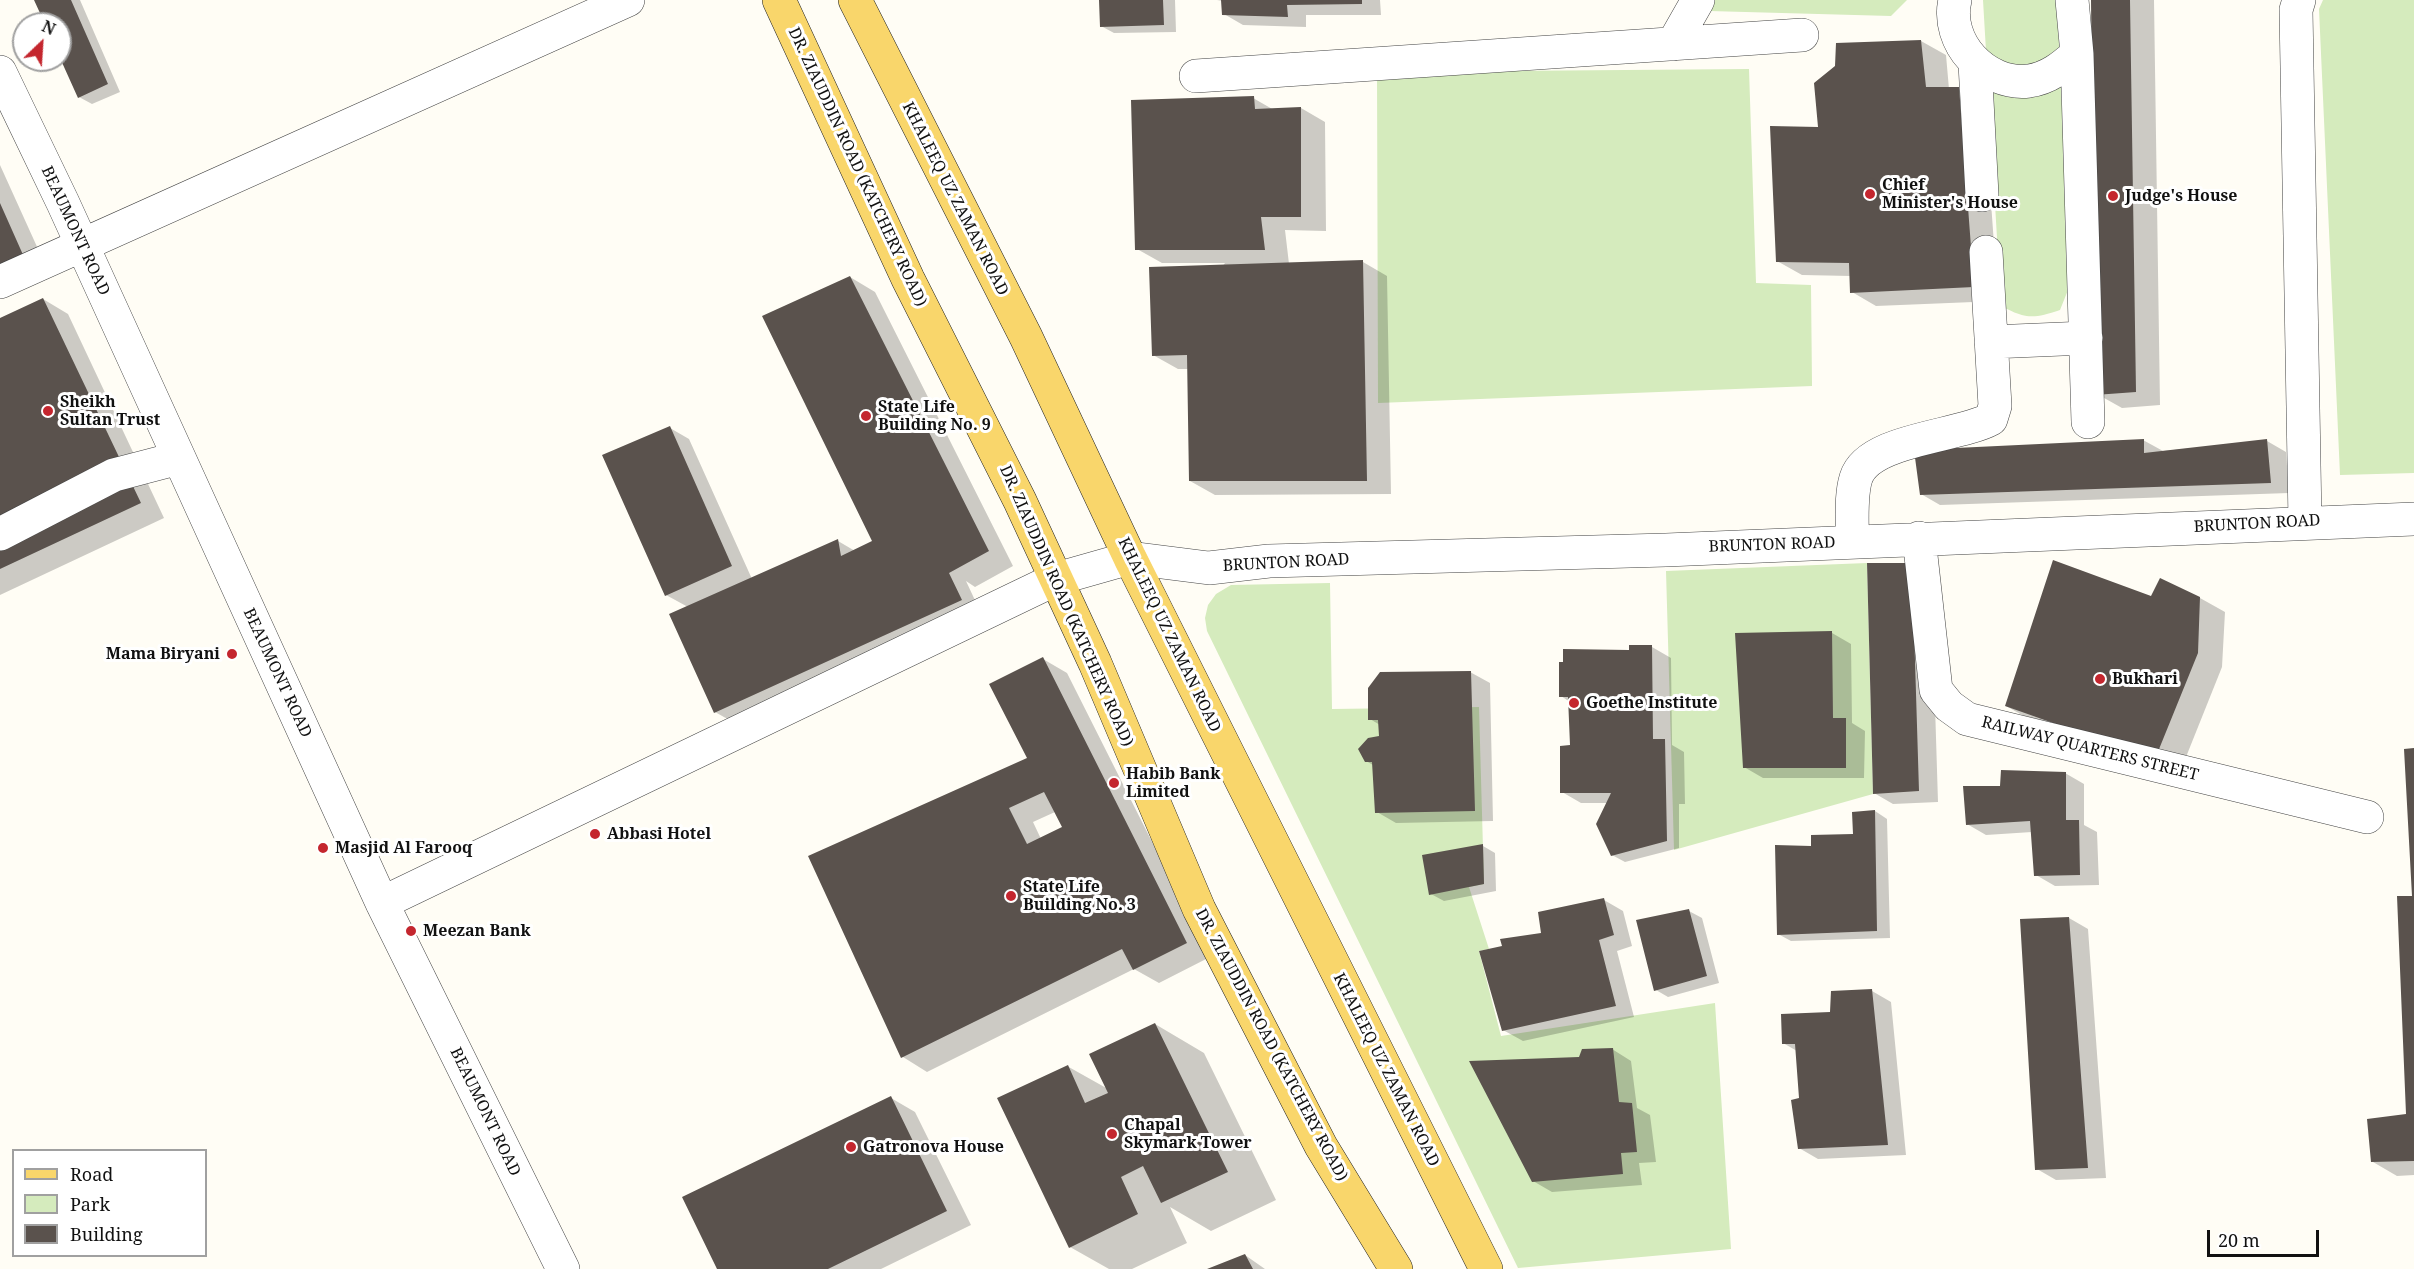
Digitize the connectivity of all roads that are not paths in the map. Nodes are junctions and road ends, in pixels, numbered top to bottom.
1 (628, 0) edge
2 (779, 0) edge
3 (855, 0) edge
4 (1698, 0) edge
5 (1955, 0) edge
6 (2072, 0) edge
7 (2299, 0) edge
8 (1802, 35) dead end
9 (1673, 44) junction
10 (2077, 54) junction
11 (1975, 63) junction
12 (0, 72) edge
13 (1196, 76) dead end
14 (1982, 195) dead end
15 (82, 245) junction
16 (1986, 252) dead end
17 (0, 282) edge
18 (2086, 338) junction
19 (1991, 342) junction
20 (2088, 422) dead end
21 (179, 458) junction
22 (2414, 519) edge
23 (2305, 521) junction
24 (0, 534) edge
25 (1919, 538) junction
26 (1852, 542) junction
27 (1130, 558) junction
28 (1056, 579) junction
29 (2367, 816) dead end
30 (382, 903) junction
31 (563, 1269) edge
32 (1396, 1269) edge
33 (1486, 1269) edge

1 - 15 street
2 - 28 main road, DR. ZIAUDDIN ROAD (KATCHERY ROAD)
3 - 27 main road, KHALEEQ UZ ZAMAN ROAD
4 - 9 street
5 - 11 street
6 - 10 street
7 - 23 street
8 - 9 street
9 - 13 street
10 - 11 street
10 - 18 street
11 - 14 street
12 - 15 street, BEAUMONT ROAD
15 - 17 street
15 - 21 street, BEAUMONT ROAD
16 - 19 street
18 - 19 street
18 - 20 street
19 - 26 street
21 - 24 street
21 - 30 street, BEAUMONT ROAD
22 - 23 street, BRUNTON ROAD
23 - 25 street, BRUNTON ROAD
25 - 26 street, BRUNTON ROAD
25 - 29 street, RAILWAY QUARTERS STREET
26 - 27 street, BRUNTON ROAD
27 - 28 street
27 - 33 main road, KHALEEQ UZ ZAMAN ROAD
28 - 30 street
28 - 32 main road, DR. ZIAUDDIN ROAD (KATCHERY ROAD)
30 - 31 street, BEAUMONT ROAD

